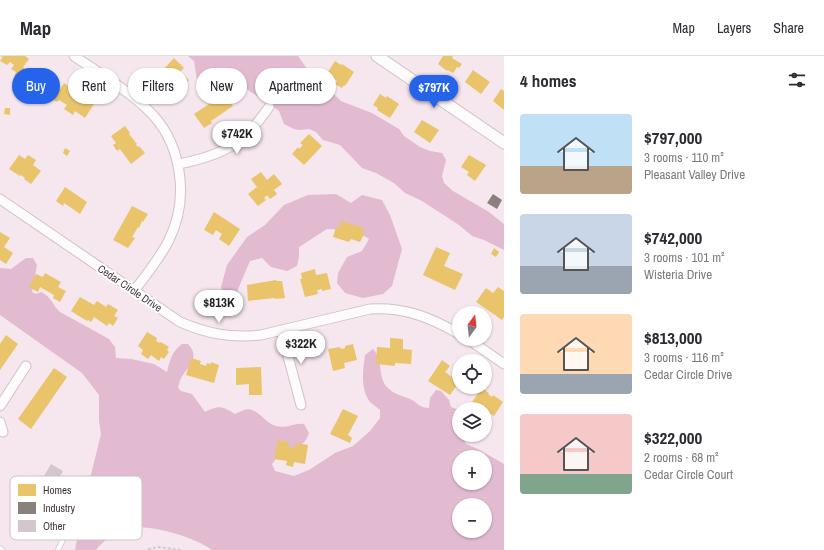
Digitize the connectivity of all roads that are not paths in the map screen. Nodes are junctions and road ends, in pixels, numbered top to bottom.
1 (74, 56) edge
2 (377, 56) edge
3 (269, 107) dead end
4 (504, 143) edge
5 (179, 164) junction
6 (0, 199) edge
7 (134, 291) junction
8 (281, 330) junction
9 (452, 330) edge
10 (478, 346) edge
11 (504, 364) edge
12 (26, 366) dead end
13 (301, 405) dead end
14 (0, 406) edge
15 (0, 422) edge
16 (3, 432) dead end
17 (62, 540) edge
18 (58, 550) edge

1 - 5 street
2 - 4 street
3 - 5 street
5 - 7 street
6 - 7 street, Cedar Circle Drive
7 - 8 street, Cedar Circle Drive
8 - 9 street, Cedar Circle Drive
8 - 13 street
10 - 11 street
12 - 14 street
15 - 16 street
17 - 18 lane

